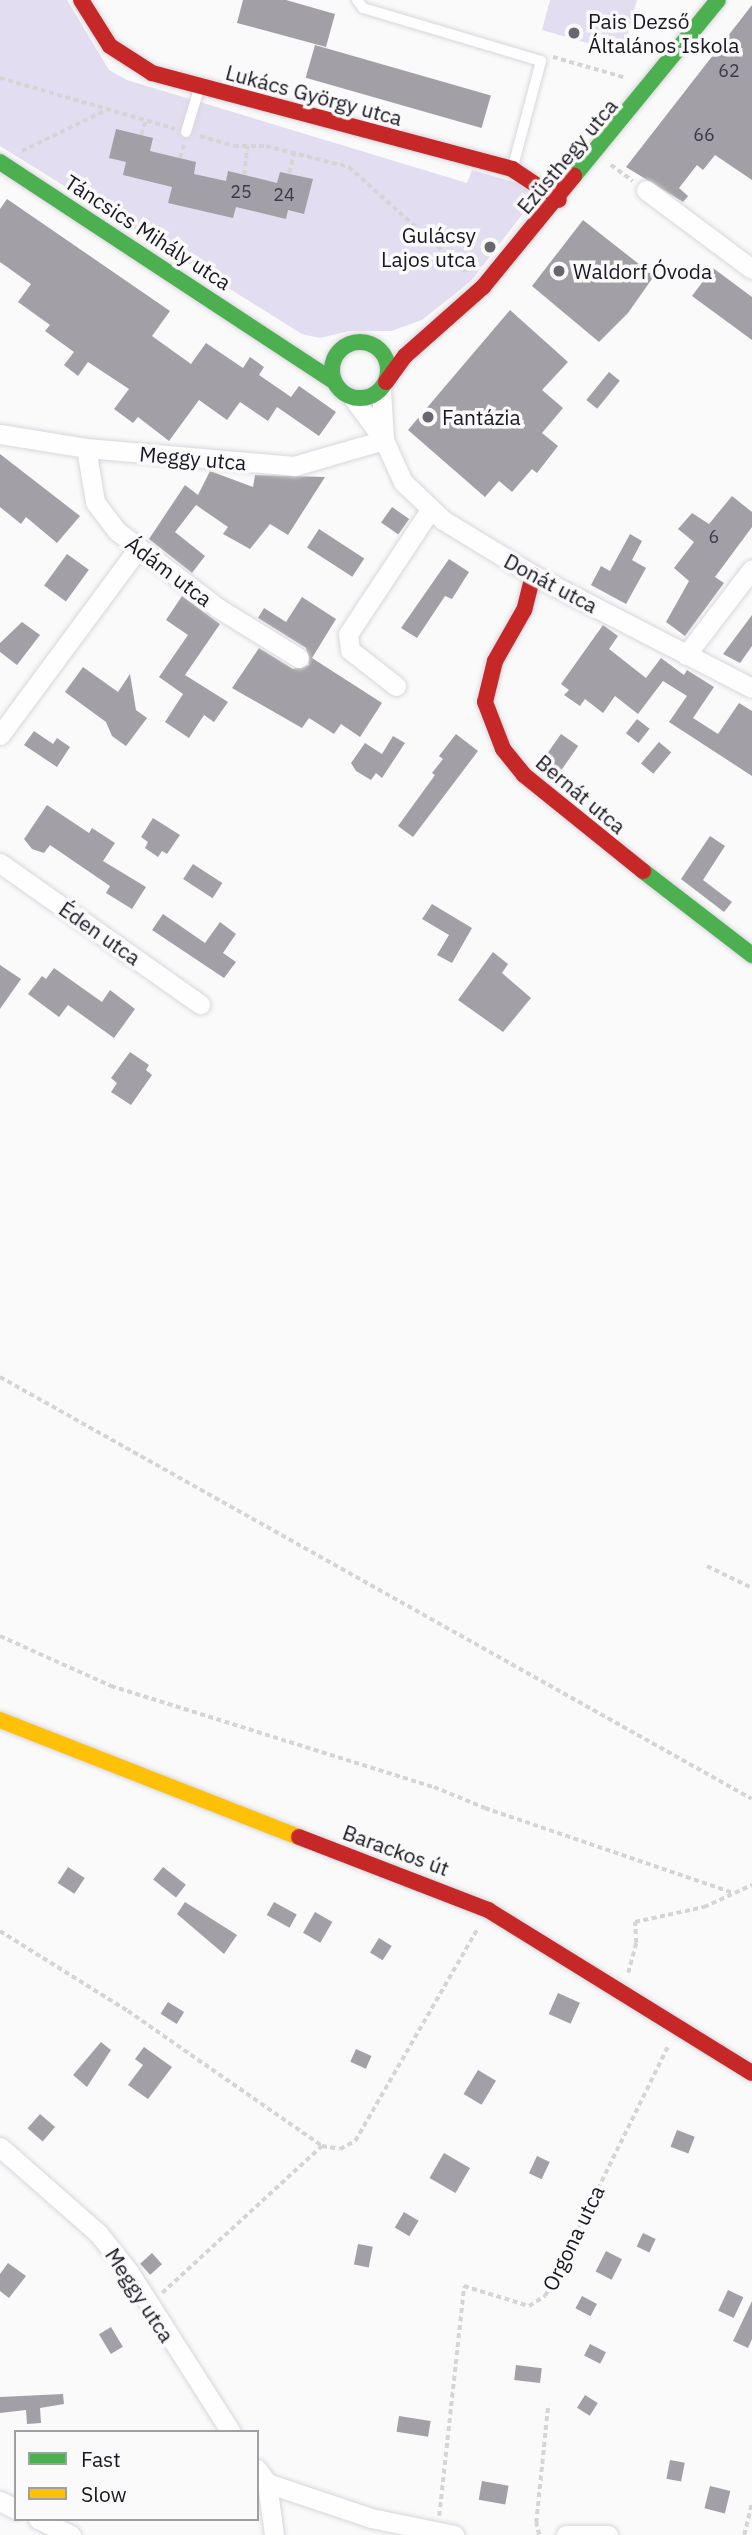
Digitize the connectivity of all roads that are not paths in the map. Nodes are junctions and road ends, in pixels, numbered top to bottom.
1 (81, 0) edge
2 (357, 0) edge
3 (718, 0) edge
4 (200, 86) junction
5 (186, 132) road end
6 (0, 162) edge
7 (512, 169) junction
8 (646, 190) road end
9 (559, 200) junction
10 (752, 269) edge
11 (437, 328) junction
12 (273, 338) junction
13 (376, 347) junction
14 (342, 348) junction
15 (334, 381) junction
16 (384, 386) junction
17 (354, 398) junction
18 (0, 434) edge
19 (384, 440) junction
20 (86, 448) junction
21 (430, 510) junction
22 (137, 550) junction
23 (752, 569) edge
24 (533, 575) junction
25 (686, 654) junction
26 (299, 658) dead end
27 (396, 686) dead end
28 (752, 688) edge
29 (0, 735) edge
30 (0, 863) edge
31 (752, 955) edge
32 (200, 1004) dead end
33 (0, 1720) edge
34 (752, 2073) edge
35 (0, 2147) edge
36 (230, 2430) edge
37 (262, 2476) edge
38 (42, 2521) edge
39 (445, 2534) edge
40 (71, 2535) edge
41 (274, 2535) edge
42 (566, 2535) edge
43 (608, 2535) edge

1 - 4 street, Lukács György utca
2 - 7 lane
3 - 9 street, Ezüsthegy utca
4 - 5 lane
4 - 7 street, Lukács György utca
6 - 12 street, Táncsics Mihály utca
7 - 9 street, Lukács György utca
8 - 10 street
9 - 11 street, Ezüsthegy utca
11 - 13 street, Ezüsthegy utca
11 - 16 street, Ezüsthegy utca
12 - 14 street, Táncsics Mihály utca
12 - 15 street, Táncsics Mihály utca
13 - 14 street
13 - 16 street
14 - 15 street
15 - 17 street
16 - 17 street
16 - 19 street, Donát utca
17 - 19 street, Donát utca
18 - 20 street, Meggy utca
19 - 20 street, Meggy utca
19 - 21 street, Donát utca
20 - 22 street, Ádám utca
21 - 24 street, Donát utca
21 - 27 street
22 - 26 street, Ádám utca
22 - 29 street
23 - 25 street
24 - 25 street, Donát utca
24 - 31 street, Bernát utca
25 - 28 street, Donát utca
30 - 32 street, Éden utca
33 - 34 street, Barackos út
35 - 36 street, Meggy utca
37 - 39 street
37 - 41 street
38 - 40 street
42 - 43 street

